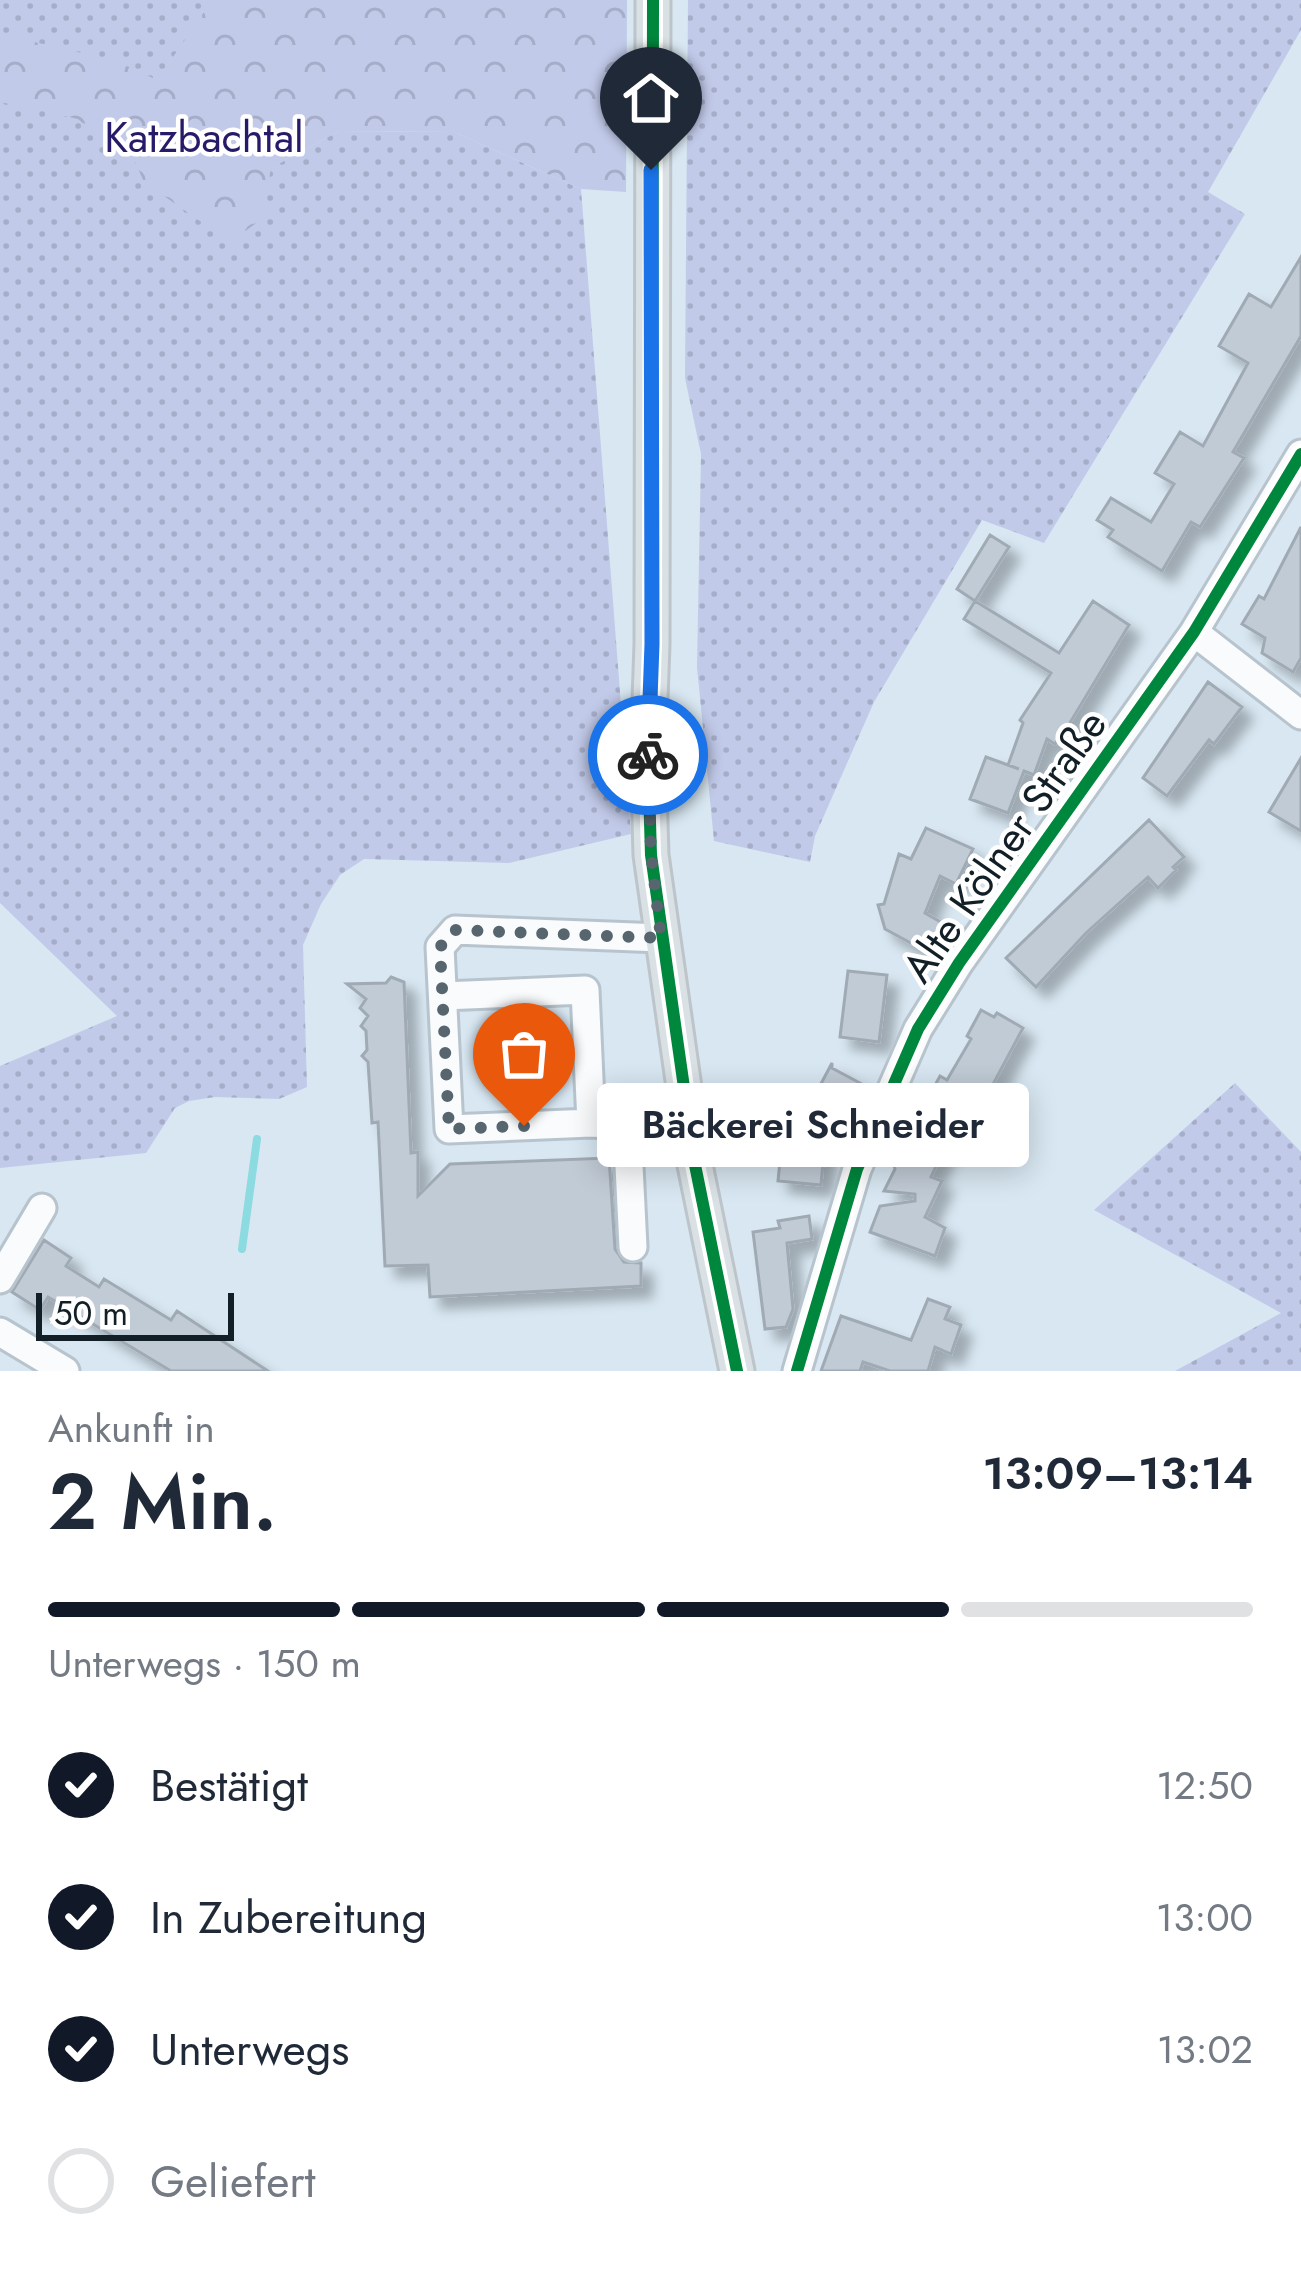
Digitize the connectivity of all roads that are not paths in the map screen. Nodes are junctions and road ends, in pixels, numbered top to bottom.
1 (653, 0) edge
2 (1301, 454) edge
3 (1194, 632) junction
4 (1301, 715) edge
5 (661, 938) junction
6 (443, 996) junction
7 (591, 1123) junction
8 (42, 1208) dead end
9 (633, 1246) dead end
10 (0, 1279) edge
11 (0, 1332) edge
12 (65, 1371) edge
13 (737, 1371) edge
14 (797, 1371) edge

1 - 5 main road
2 - 3 street, Alte Kölner Straße
3 - 4 street
3 - 14 street, Alte Kölner Straße
5 - 6 street
5 - 13 main road
6 - 7 street
6 - 7 street
7 - 9 street
8 - 10 street
11 - 12 street

